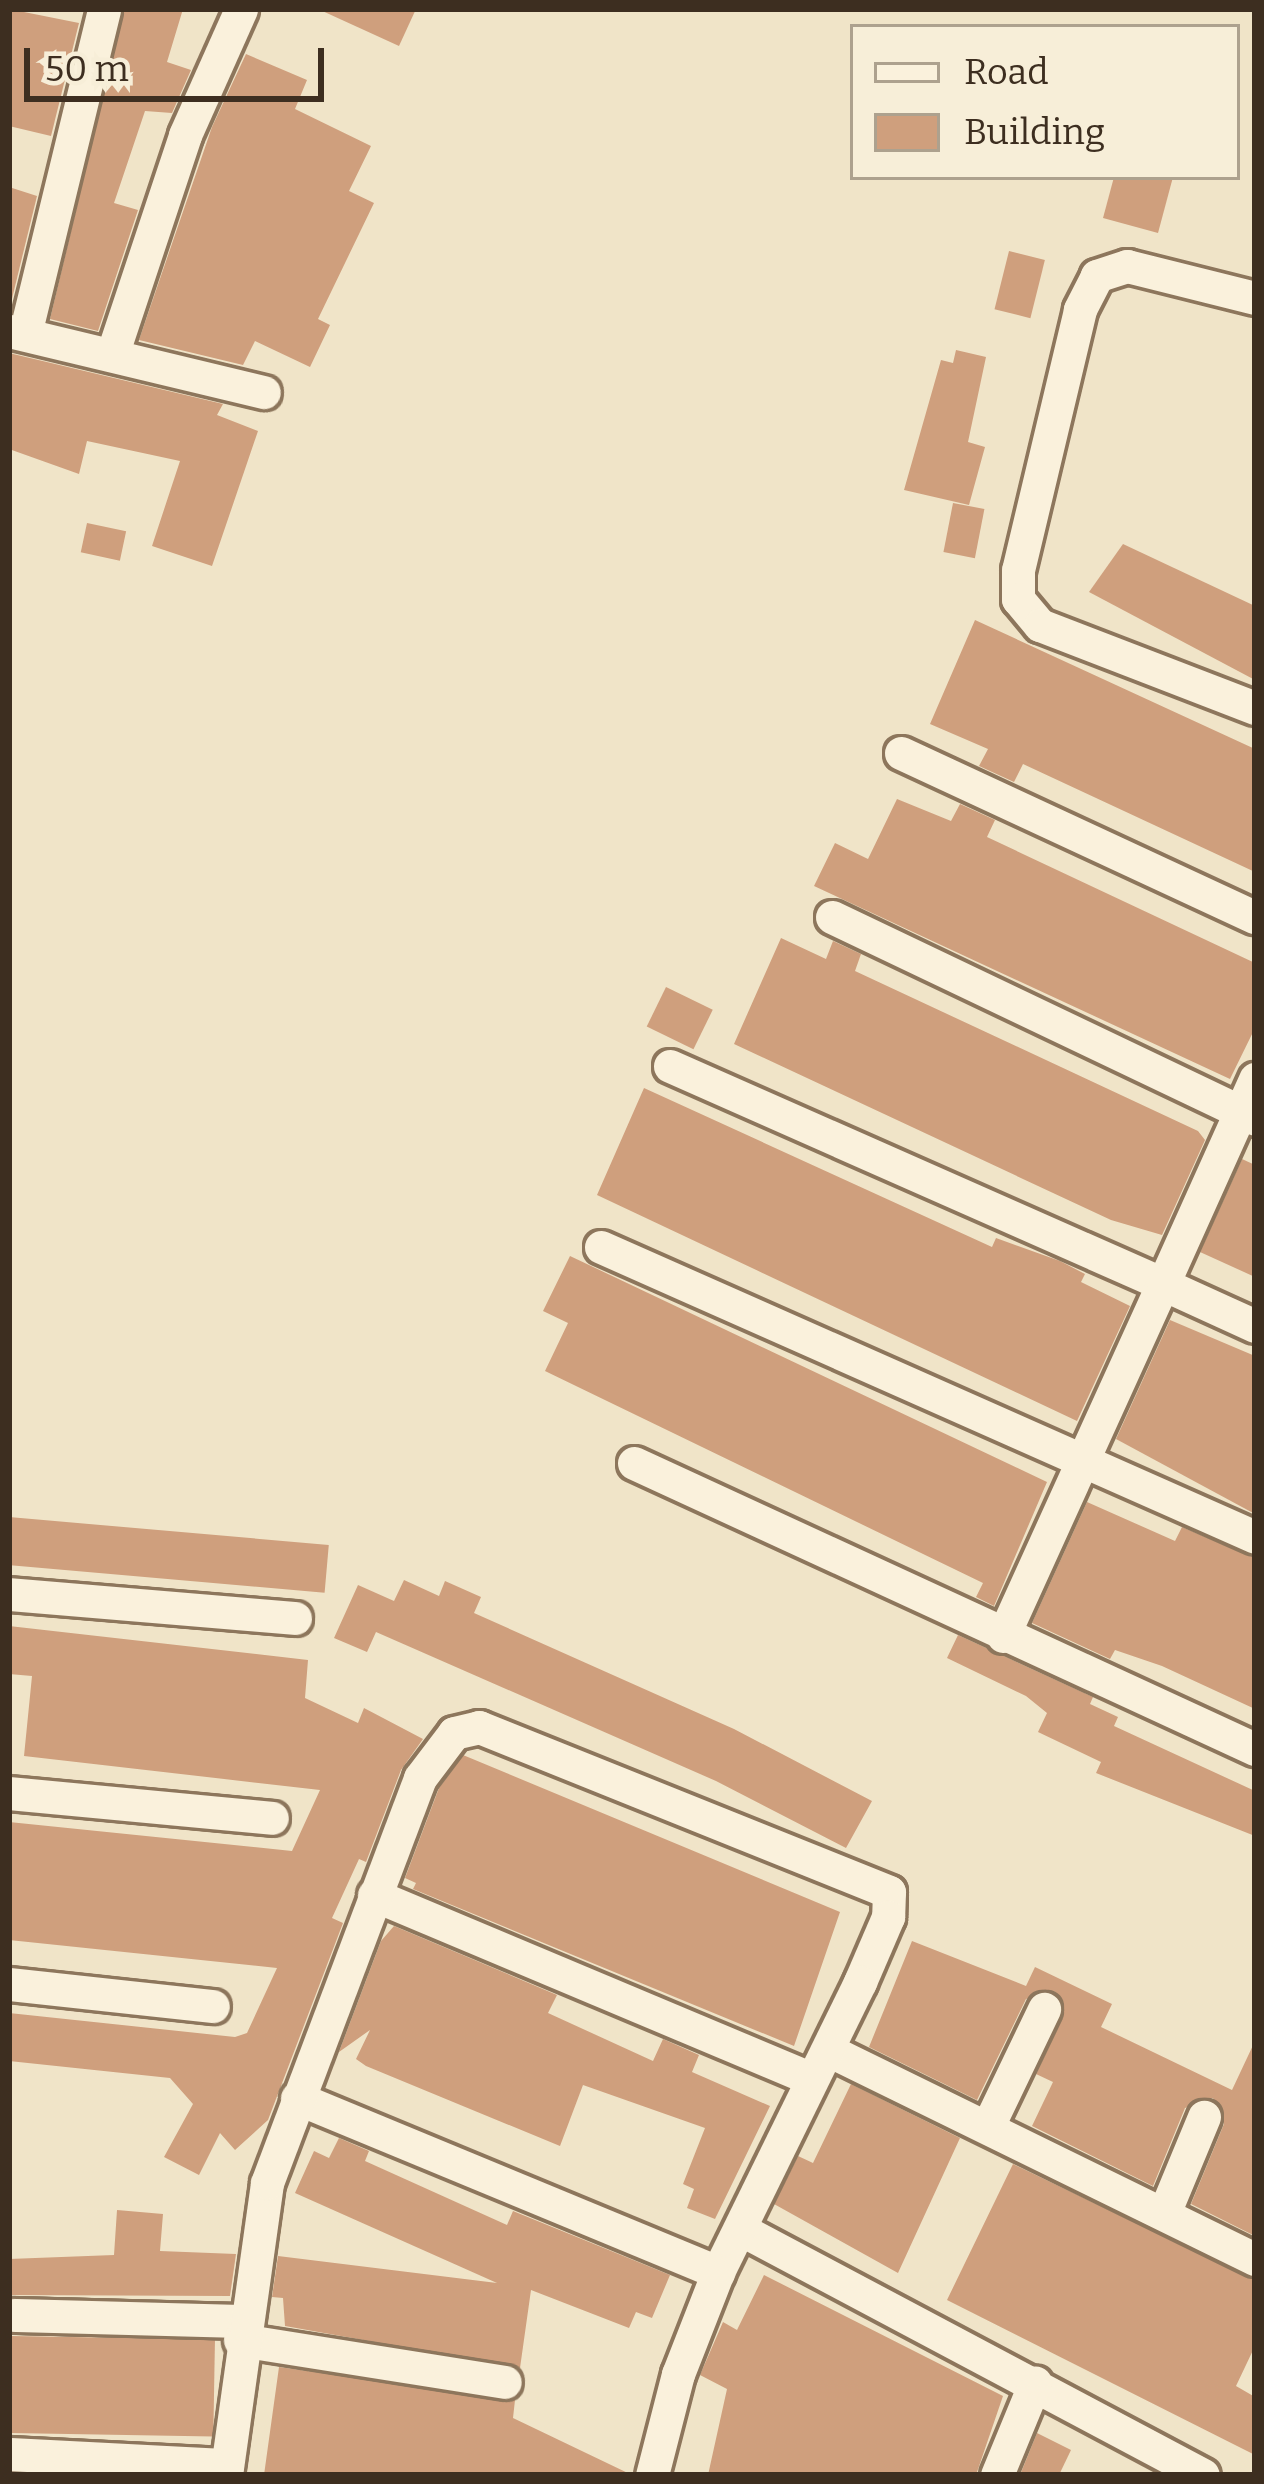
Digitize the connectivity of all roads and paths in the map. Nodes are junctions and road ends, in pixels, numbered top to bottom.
1 (104, 9) edge
2 (242, 9) edge
3 (1255, 298) edge
4 (17, 333) edge
5 (112, 355) junction
6 (265, 392) dead end
7 (1255, 708) edge
8 (902, 753) dead end
9 (832, 916) dead end
10 (1255, 917) edge
11 (670, 1066) dead end
12 (1255, 1079) edge
13 (1247, 1116) edge
14 (601, 1247) dead end
15 (1163, 1284) junction
16 (1255, 1326) edge
17 (1085, 1460) junction
18 (634, 1462) dead end
19 (1255, 1537) edge
20 (9, 1594) edge
21 (295, 1618) dead end
22 (1003, 1636) junction
23 (1255, 1749) edge
24 (9, 1792) edge
25 (272, 1818) dead end
26 (374, 1895) junction
27 (9, 1984) edge
28 (213, 2006) dead end
29 (1044, 2009) dead end
30 (820, 2064) junction
31 (298, 2098) junction
32 (1204, 2117) dead end
33 (988, 2126) junction
34 (1165, 2211) junction
35 (740, 2229) junction
36 (1255, 2259) edge
37 (718, 2272) junction
38 (14, 2315) dead end
39 (242, 2331) junction
40 (505, 2382) dead end
41 (1035, 2383) junction
42 (10, 2454) edge
43 (227, 2470) edge
44 (652, 2475) edge
45 (997, 2475) edge
46 (1203, 2475) edge

1 - 4 street
2 - 5 street
3 - 7 street
4 - 5 street
5 - 6 street
8 - 10 street
9 - 13 street
11 - 15 street
12 - 13 street
13 - 15 street
14 - 17 street
15 - 16 street
15 - 17 street
17 - 19 street
17 - 22 street
18 - 22 street
20 - 21 street
22 - 23 street
24 - 25 street
26 - 30 street
26 - 30 street
26 - 31 street
27 - 28 street
29 - 33 street
30 - 33 street
30 - 35 street
31 - 37 street
31 - 39 street
32 - 34 street
33 - 34 street
34 - 36 street
35 - 37 street
35 - 41 street
37 - 44 street
38 - 39 street
39 - 40 street
39 - 43 street
41 - 45 street
41 - 46 street
42 - 43 street

